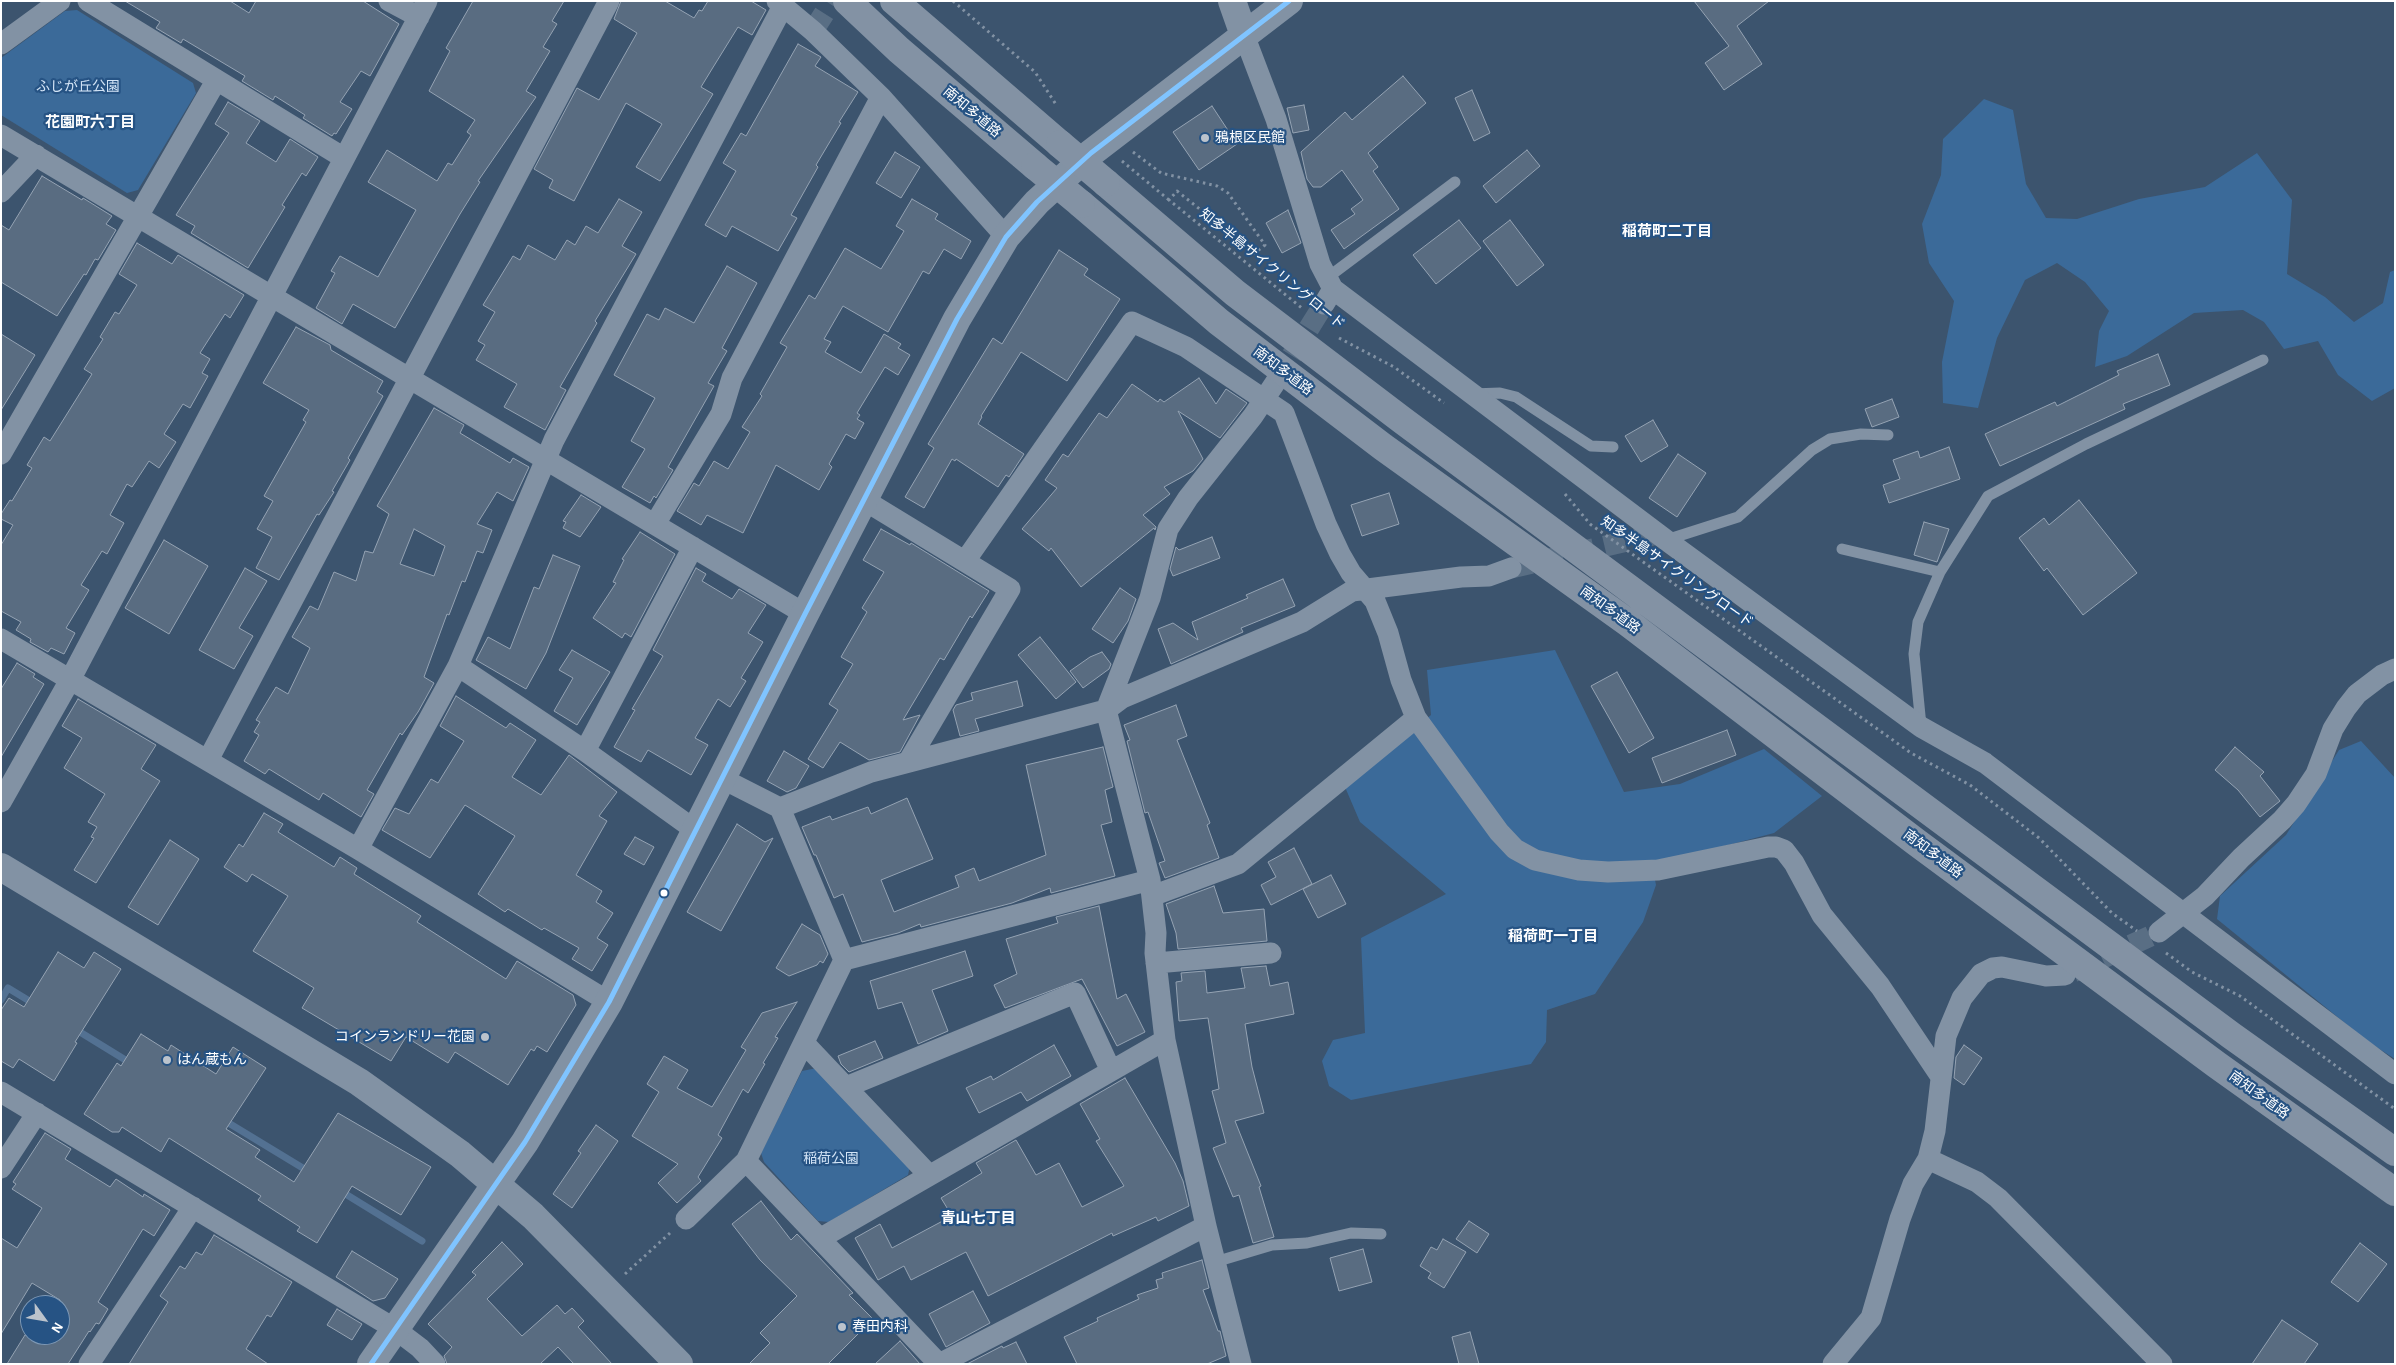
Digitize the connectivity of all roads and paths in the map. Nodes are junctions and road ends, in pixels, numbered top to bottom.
1 (60, 1) edge
2 (88, 1) edge
3 (389, 1) edge
4 (609, 1) edge
5 (847, 1) edge
6 (894, 1) edge
7 (953, 1) edge
8 (1232, 1) edge
9 (1289, 1) edge
10 (780, 4) edge
11 (423, 9) edge
12 (1244, 35) junction
13 (1, 44) edge
14 (216, 81) junction
15 (880, 97) junction
16 (1058, 108) dead end
17 (1, 135) edge
18 (1128, 148) dead end
19 (36, 156) junction
20 (344, 158) junction
21 (1119, 158) dead end
22 (1455, 182) dead end
23 (1, 192) edge
24 (1169, 200) junction
25 (138, 216) junction
26 (1006, 237) junction
27 (271, 295) junction
28 (1323, 296) junction
29 (1331, 332) dead end
30 (2263, 360) dead end
31 (410, 378) junction
32 (1270, 391) junction
33 (1471, 394) junction
34 (1450, 407) dead end
35 (1888, 435) dead end
36 (1613, 447) dead end
37 (1, 454) edge
38 (546, 459) junction
39 (1560, 488) dead end
40 (864, 500) junction
41 (655, 524) junction
42 (1666, 540) junction
43 (693, 547) junction
44 (1842, 549) dead end
45 (965, 561) junction
46 (1511, 568) tunnel mouth
47 (1940, 572) junction
48 (1364, 589) junction
49 (805, 614) junction
50 (1, 639) edge
51 (458, 666) junction
52 (2395, 669) edge
53 (70, 680) junction
54 (1106, 710) junction
55 (1416, 718) junction
56 (1921, 727) junction
57 (585, 751) junction
58 (208, 760) junction
59 (908, 762) junction
60 (723, 779) junction
61 (1, 802) edge
62 (780, 808) junction
63 (695, 830) junction
64 (358, 850) junction
65 (1, 867) edge
66 (1151, 888) junction
67 (2182, 914) junction
68 (2154, 939) junction
69 (1271, 953) dead end
70 (844, 960) junction
71 (1156, 963) junction
72 (2065, 975) tunnel mouth
73 (610, 1002) junction
74 (1165, 1040) junction
75 (804, 1043) junction
76 (1111, 1071) junction
77 (2395, 1074) edge
78 (1941, 1077) junction
79 (846, 1087) junction
80 (1, 1092) edge
81 (2395, 1108) edge
82 (37, 1113) junction
83 (2395, 1152) edge
84 (1928, 1159) junction
85 (746, 1161) junction
86 (1, 1168) edge
87 (929, 1175) junction
88 (496, 1184) junction
89 (2395, 1192) edge
90 (193, 1207) junction
91 (686, 1219) joint
92 (1206, 1226) junction
93 (1381, 1234) dead end
94 (821, 1238) junction
95 (1215, 1262) junction
96 (625, 1275) dead end
97 (395, 1329) junction
98 (89, 1364) edge
99 (371, 1364) edge
100 (434, 1364) edge
101 (679, 1364) edge
102 (939, 1364) edge
103 (1241, 1364) edge
104 (1833, 1364) edge
105 (2162, 1364) edge

1 - 13 street
2 - 14 street
3 - 11 street
4 - 31 street
5 - 89 highway, 南知多道路, bridge
6 - 83 highway, bridge
7 - 16 path
8 - 12 street
9 - 12 street
10 - 15 street
10 - 38 street
11 - 20 street
12 - 26 street
12 - 28 street
14 - 20 street
14 - 25 street
15 - 26 street
15 - 41 street
17 - 19 street
18 - 24 path
19 - 23 street
19 - 25 street
20 - 27 street
21 - 24 path, 知多半島サイクリングロード, bridge
22 - 28 lane
24 - 28 path, 知多半島サイクリングロード
25 - 27 street
25 - 37 street
26 - 40 street
27 - 31 street
27 - 53 street
28 - 33 street
29 - 34 path, 知多半島サイクリングロード
30 - 47 lane
31 - 38 street
31 - 58 street
32 - 45 street
32 - 48 street
32 - 54 street
33 - 36 lane
33 - 42 street
35 - 42 lane
38 - 41 street
38 - 51 street
39 - 68 path, 知多半島サイクリングロード
40 - 45 street
40 - 49 street
41 - 43 street
42 - 56 street
43 - 49 street
43 - 57 street
44 - 47 lane
45 - 59 street
46 - 48 street
47 - 56 lane
48 - 54 street
48 - 55 street
49 - 60 street
50 - 53 street
51 - 57 street
51 - 64 street
52 - 67 street
53 - 58 street
53 - 61 street
54 - 59 street
54 - 66 street
55 - 66 street
55 - 78 street
56 - 67 street
57 - 63 street
58 - 64 street
59 - 62 street
60 - 62 street
60 - 63 street
62 - 70 street
63 - 73 street
64 - 73 street
65 - 88 street
66 - 70 street
66 - 71 street
67 - 68 street
67 - 77 street
68 - 81 path, 知多半島サイクリングロード
69 - 71 street
70 - 75 street
71 - 74 street
72 - 78 street
73 - 88 street
74 - 76 street
74 - 92 street
75 - 79 street
75 - 85 street
76 - 79 street
76 - 87 street
78 - 84 street
79 - 87 street
80 - 82 street
82 - 86 street
82 - 90 street
84 - 104 street
84 - 105 street
85 - 91 street
85 - 94 street
87 - 94 street
88 - 97 street
88 - 101 street
90 - 97 street
90 - 98 street
91 - 96 path
92 - 95 street
92 - 102 street
93 - 95 lane
94 - 102 street
95 - 103 street
97 - 99 street
97 - 100 street

